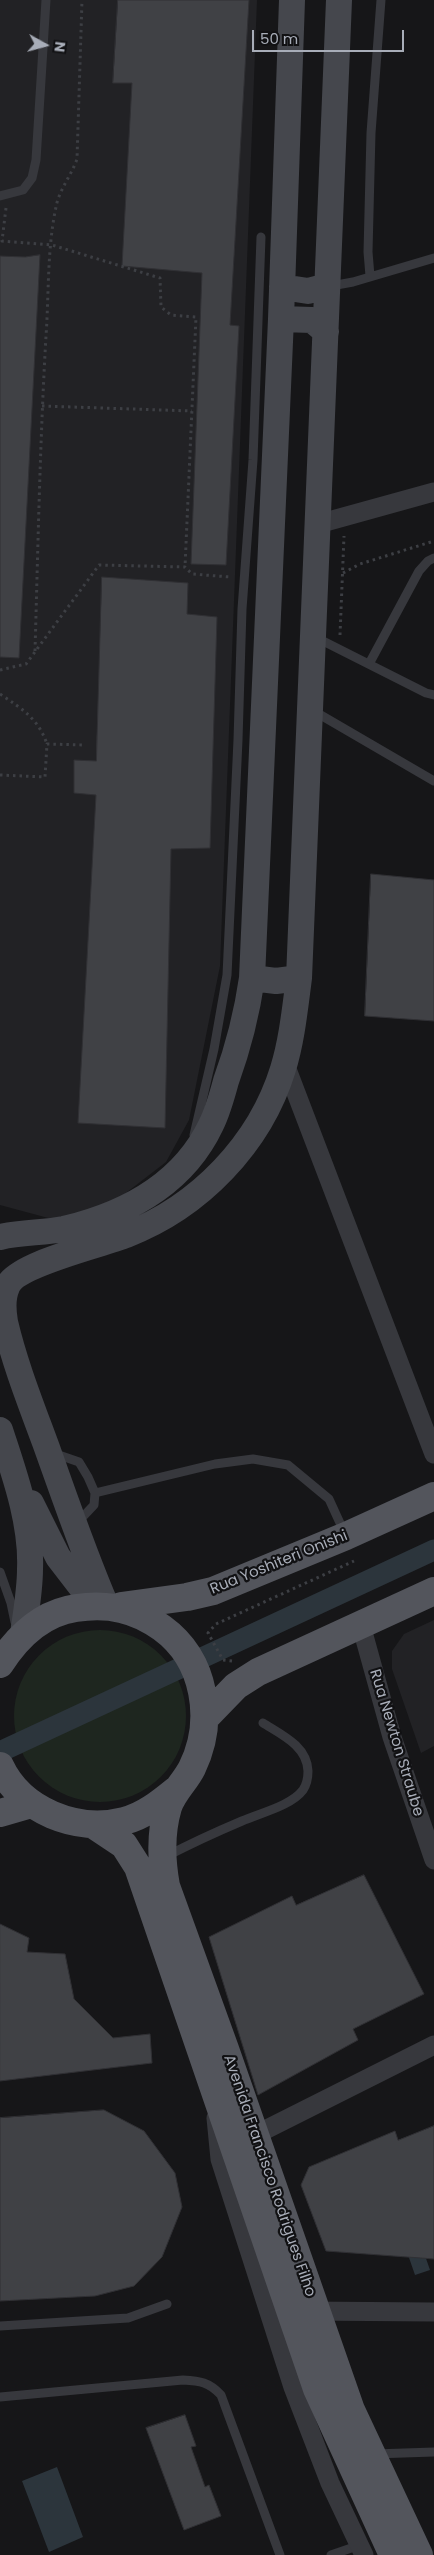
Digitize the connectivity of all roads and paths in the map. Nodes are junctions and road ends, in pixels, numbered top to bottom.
1 (46, 0) edge
2 (82, 0) edge
3 (292, 0) edge
4 (340, 0) edge
5 (381, 0) edge
6 (4, 195) edge
7 (261, 237) dead end
8 (52, 246) junction
9 (434, 258) edge
10 (370, 276) junction
11 (327, 286) junction
12 (271, 287) junction
13 (270, 318) junction
14 (326, 332) junction
15 (42, 406) junction
16 (192, 411) junction
17 (434, 492) edge
18 (344, 518) junction
19 (318, 524) junction
20 (434, 541) edge
21 (434, 558) edge
22 (185, 567) junction
23 (343, 573) junction
24 (192, 574) dead end
25 (315, 588) junction
26 (312, 636) junction
27 (339, 649) junction
28 (35, 652) junction
29 (369, 664) junction
30 (0, 670) edge
31 (0, 694) edge
32 (434, 694) edge
33 (310, 708) junction
34 (47, 744) junction
35 (84, 745) dead end
36 (0, 775) edge
37 (434, 781) edge
38 (239, 983) junction
39 (297, 989) junction
40 (285, 1064) junction
41 (2, 1235) edge
42 (4, 1275) edge
43 (0, 1430) edge
44 (48, 1451) junction
45 (434, 1454) edge
46 (11, 1464) junction
47 (94, 1493) junction
48 (434, 1496) edge
49 (75, 1525) junction
50 (354, 1547) junction
51 (0, 1572) edge
52 (434, 1590) edge
53 (106, 1606) junction
54 (361, 1625) junction
55 (10, 1649) edge
56 (236, 1662) dead end
57 (205, 1718) junction
58 (263, 1723) dead end
59 (0, 1766) edge
60 (177, 1789) junction
61 (31, 1804) junction
62 (0, 1813) edge
63 (94, 1825) junction
64 (160, 1859) junction
65 (434, 1860) edge
66 (434, 2045) edge
67 (212, 2082) junction
68 (255, 2135) junction
69 (167, 2304) dead end
70 (303, 2311) junction
71 (434, 2312) edge
72 (0, 2326) edge
73 (0, 2397) edge
74 (434, 2452) edge
75 (372, 2454) junction
76 (362, 2550) edge
77 (280, 2555) edge
78 (331, 2555) edge
79 (394, 2555) edge
80 (419, 2555) edge

1 - 6 lane
2 - 8 path
3 - 12 street
4 - 11 street
5 - 10 lane
6 - 8 path
7 - 12 lane
8 - 15 path
8 - 16 path
9 - 10 lane
10 - 11 lane
11 - 12 street
11 - 14 street
12 - 13 street
13 - 14 street
13 - 38 street
14 - 19 street
15 - 16 path
15 - 28 path
16 - 22 path
17 - 18 street
18 - 19 street
18 - 23 path
19 - 25 street
20 - 23 path
21 - 29 lane
22 - 24 path
22 - 28 path
23 - 25 path
23 - 27 path
25 - 26 street
26 - 27 lane
26 - 33 street
27 - 29 lane
28 - 30 path
29 - 32 lane
31 - 34 path
33 - 37 lane
33 - 39 street
34 - 35 path
34 - 36 path
38 - 39 street
38 - 41 street
39 - 40 street
40 - 42 street
40 - 45 street
42 - 44 street
43 - 46 street
44 - 47 lane
44 - 49 street
46 - 53 street
46 - 55 street
47 - 49 lane
47 - 50 lane
48 - 50 main road, Rua Yoshiteri Onishi
49 - 53 street
50 - 53 main road, Rua Yoshiteri Onishi
50 - 56 path
51 - 55 lane
52 - 54 main road
53 - 55 main road, Avenida Francisco Rodrigues Filho
53 - 57 main road, Avenida Francisco Rodrigues Filho
54 - 57 main road
54 - 65 street, Rua Newton Straube
57 - 60 main road, Avenida Francisco Rodrigues Filho
58 - 64 lane
59 - 61 main road, Avenida Francisco Rodrigues Filho
60 - 63 main road, Avenida Francisco Rodrigues Filho
60 - 64 main road, Avenida Francisco Rodrigues Filho
61 - 62 main road
61 - 63 main road, Avenida Francisco Rodrigues Filho
63 - 67 main road, Avenida Francisco Rodrigues Filho
64 - 68 main road, Avenida Francisco Rodrigues Filho
66 - 68 street
67 - 70 main road, Avenida Francisco Rodrigues Filho
67 - 76 street
68 - 70 main road, Avenida Francisco Rodrigues Filho
69 - 72 lane
70 - 71 street
70 - 75 main road, Avenida Francisco Rodrigues Filho
70 - 79 main road, Avenida Francisco Rodrigues Filho
73 - 77 lane
74 - 75 lane
75 - 80 main road, Avenida Francisco Rodrigues Filho
76 - 78 lane

